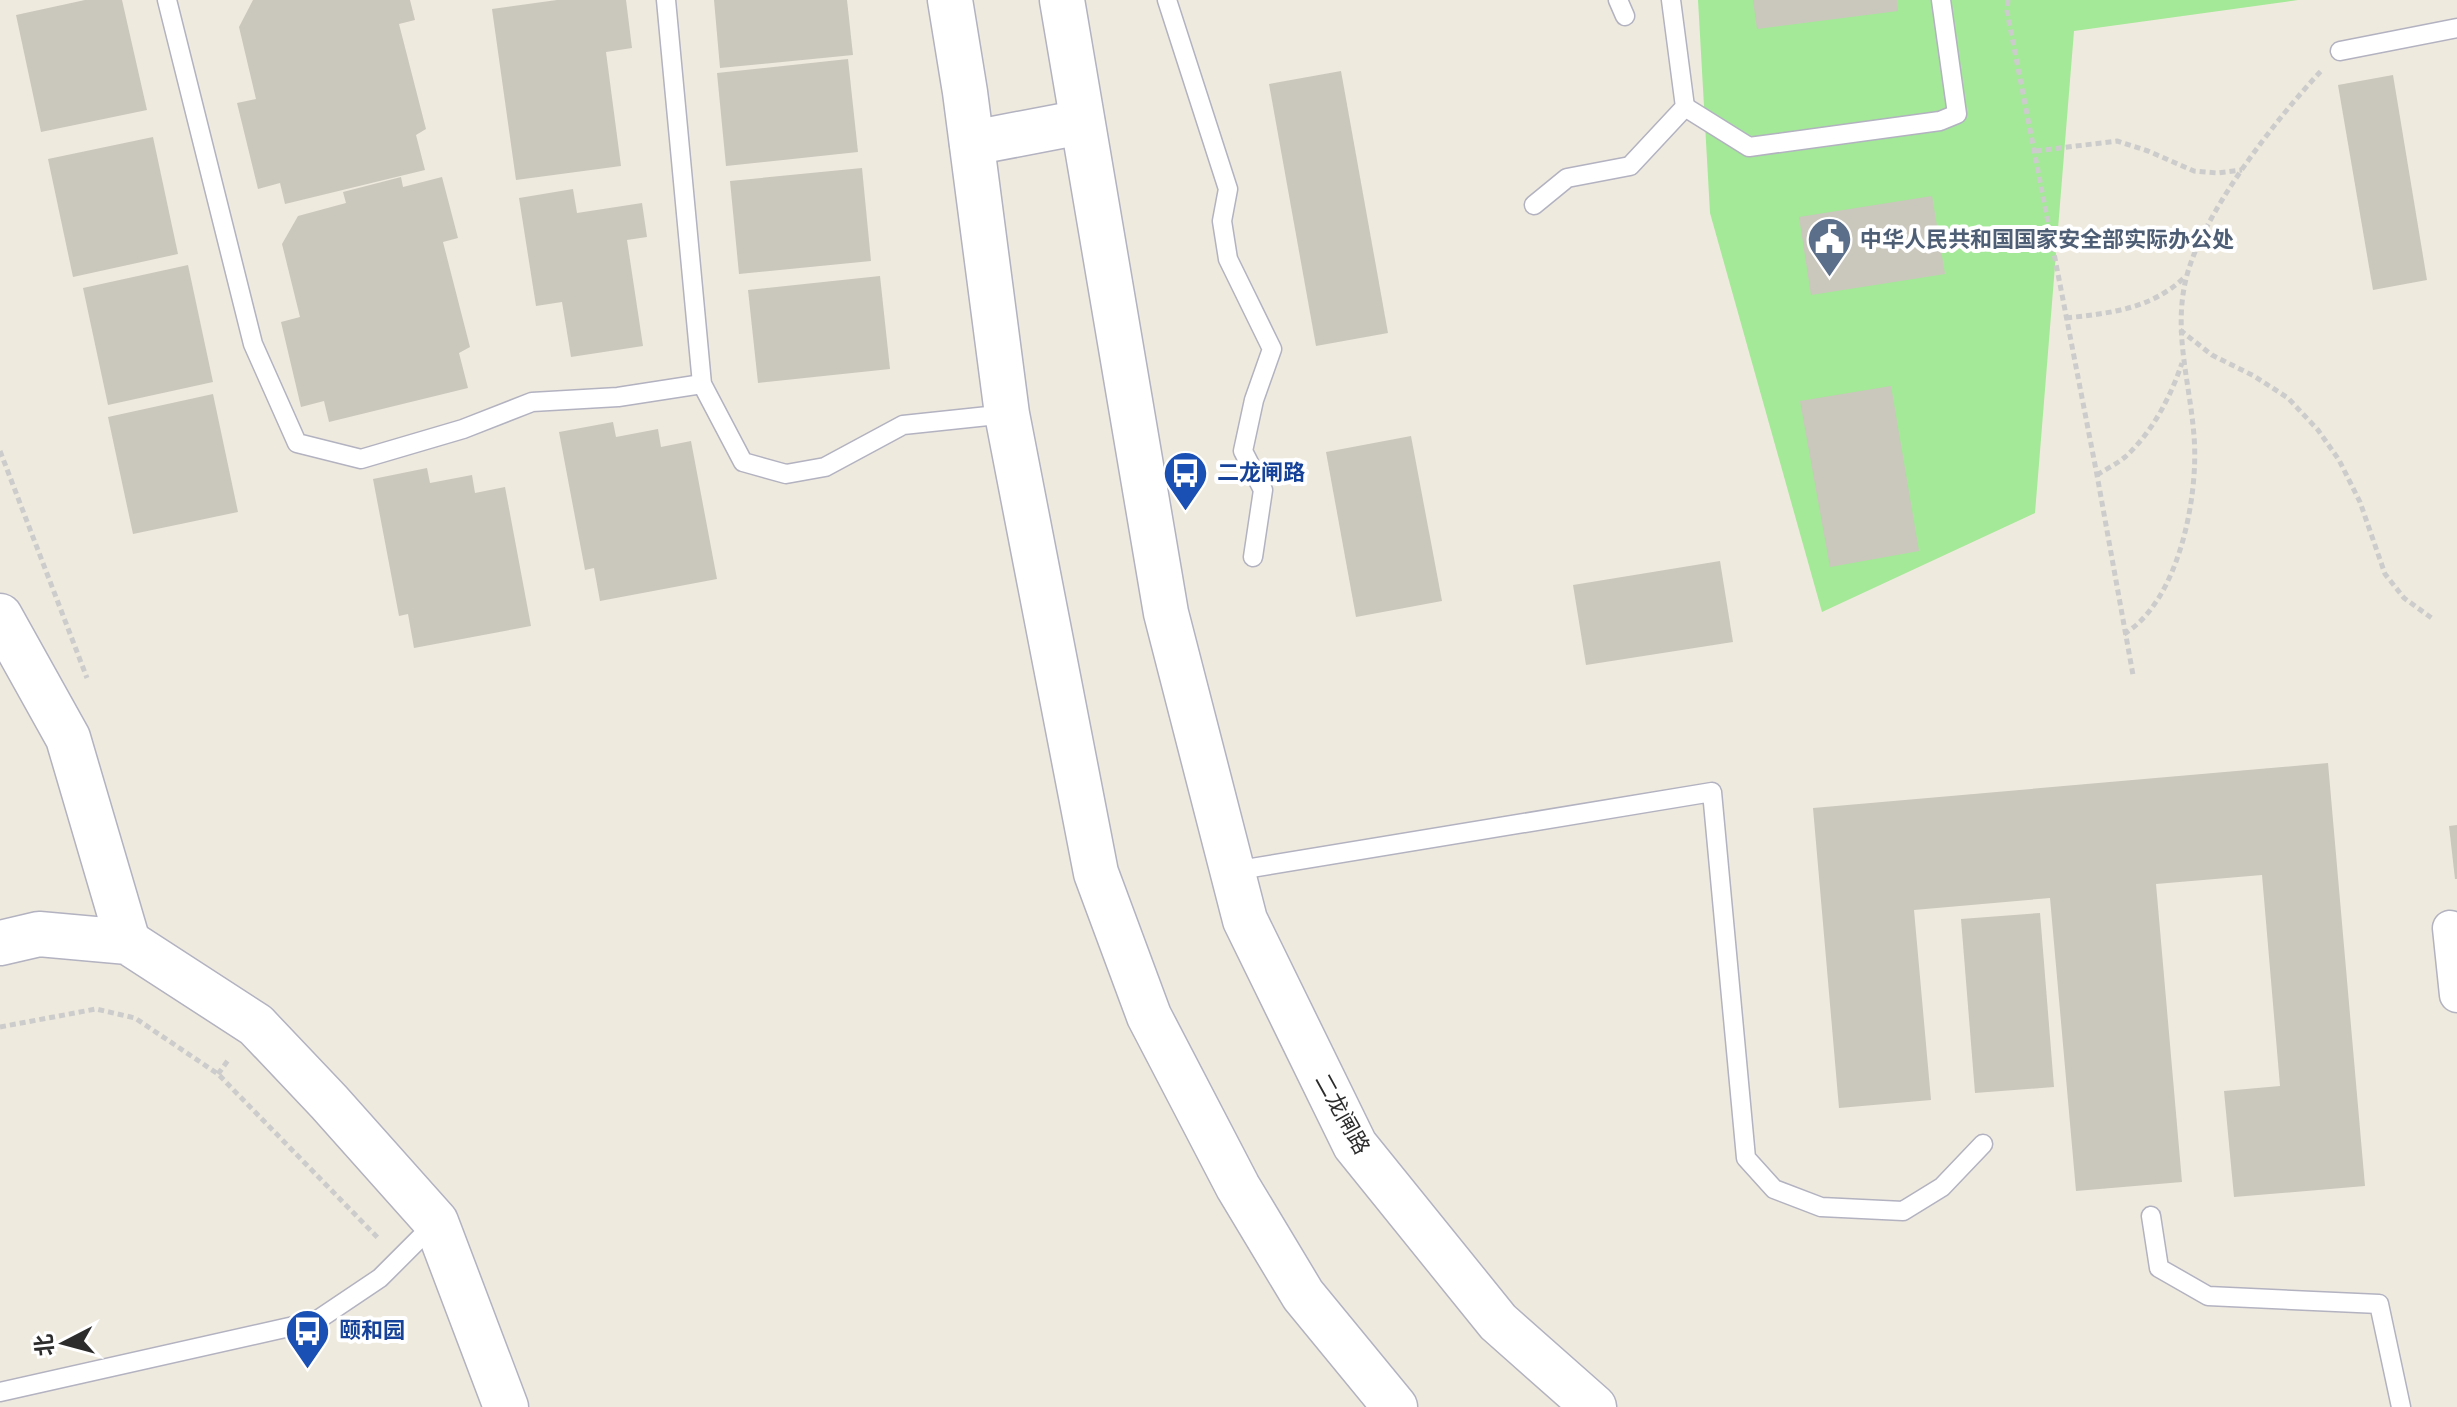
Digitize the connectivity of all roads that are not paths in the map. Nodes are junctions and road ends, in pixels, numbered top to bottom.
1 (167, 0) edge
2 (666, 0) edge
3 (950, 0) edge
4 (1062, 0) edge
5 (1167, 0) edge
6 (1671, 0) edge
7 (1941, 0) edge
8 (2457, 28) edge
9 (2340, 51) road end
10 (1685, 107) junction
11 (1082, 122) junction
12 (972, 143) junction
13 (1534, 205) dead end
14 (702, 384) junction
15 (1007, 414) junction
16 (1253, 557) dead end
17 (0, 616) edge
18 (1233, 871) junction
19 (2450, 928) dead end
20 (128, 942) junction
21 (0, 943) edge
22 (2457, 995) edge
23 (1983, 1144) dead end
24 (2151, 1216) dead end
25 (436, 1222) junction
26 (0, 1392) edge
27 (506, 1407) edge
28 (1395, 1407) edge
29 (1594, 1407) edge
30 (2401, 1407) edge

1 - 14 lane
2 - 14 lane
3 - 12 main road
4 - 11 main road, 二龙闸路
5 - 16 lane
6 - 10 lane
7 - 10 lane
8 - 9 lane
10 - 13 lane
11 - 12 main road
11 - 18 main road, 二龙闸路
12 - 15 main road
14 - 15 lane
15 - 28 main road
17 - 20 main road
18 - 23 lane
18 - 29 main road, 二龙闸路
19 - 22 street
20 - 21 main road
20 - 25 main road
24 - 30 lane
25 - 26 lane
25 - 27 main road

